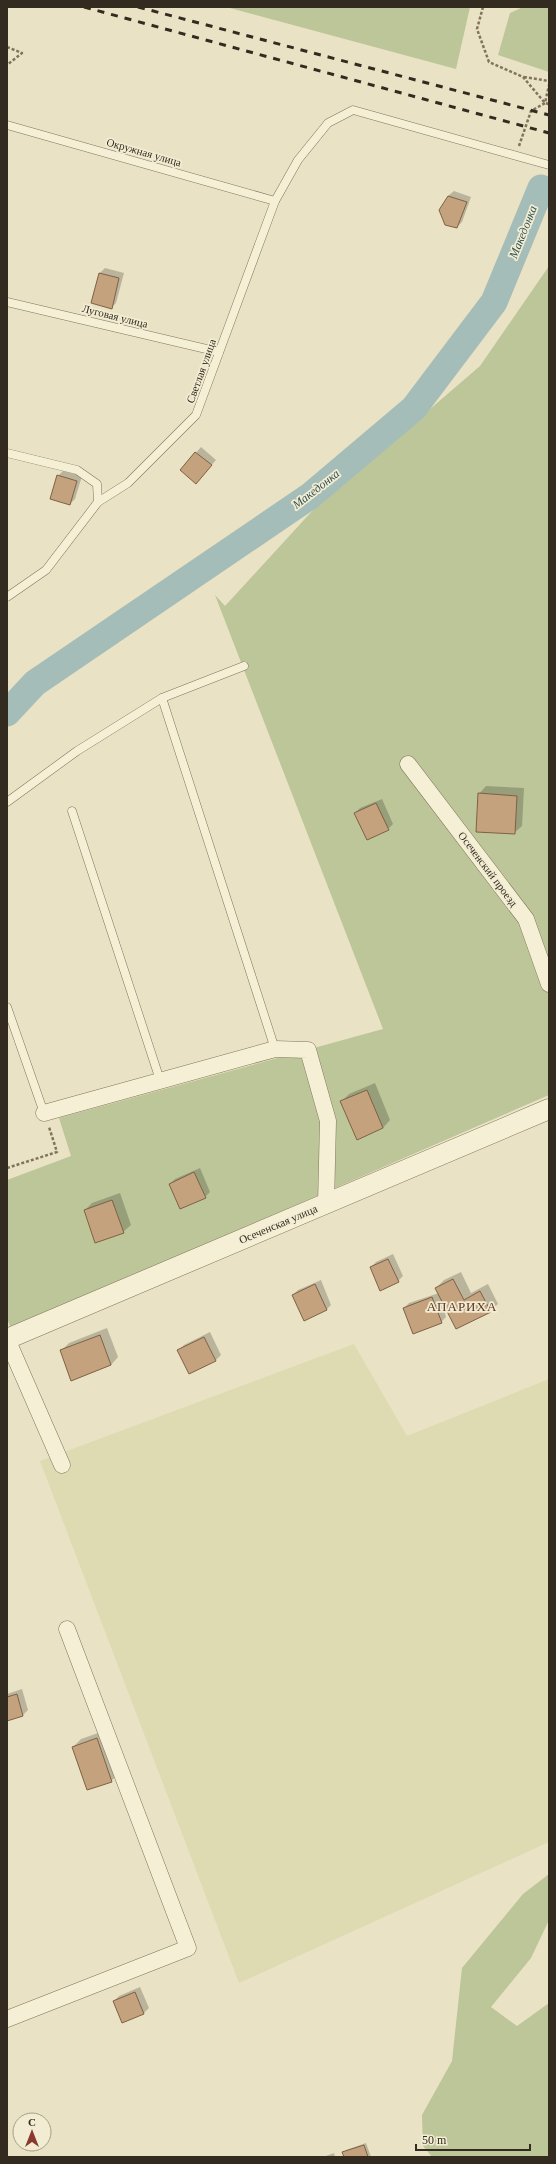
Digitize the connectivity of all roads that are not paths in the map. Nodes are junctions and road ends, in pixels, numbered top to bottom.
1 (7, 125) edge
2 (549, 165) edge
3 (275, 201) junction
4 (7, 302) edge
5 (219, 352) junction
6 (7, 454) edge
7 (98, 502) junction
8 (7, 597) edge
9 (244, 666) dead end
10 (162, 698) junction
11 (408, 764) dead end
12 (7, 802) edge
13 (72, 811) dead end
14 (549, 984) edge
15 (7, 1007) edge
16 (275, 1049) junction
17 (160, 1080) junction
18 (549, 1109) edge
19 (44, 1113) joint
20 (326, 1204) junction
21 (7, 1339) edge
22 (62, 1465) dead end
23 (66, 1629) dead end
24 (7, 2019) edge

1 - 3 lane, Окружная улица
2 - 3 lane, Светлая улица
3 - 5 lane, Светлая улица
4 - 5 lane, Луговая улица
5 - 7 lane, Светлая улица
6 - 7 lane
7 - 8 lane, Светлая улица
9 - 10 lane
10 - 12 lane
10 - 16 lane
11 - 14 street, Осеченский проезд
13 - 17 lane
15 - 19 lane
16 - 17 street
16 - 20 street
17 - 19 street
18 - 20 street, Осеченская улица
20 - 21 street, Осеченская улица
21 - 22 street
23 - 24 street

